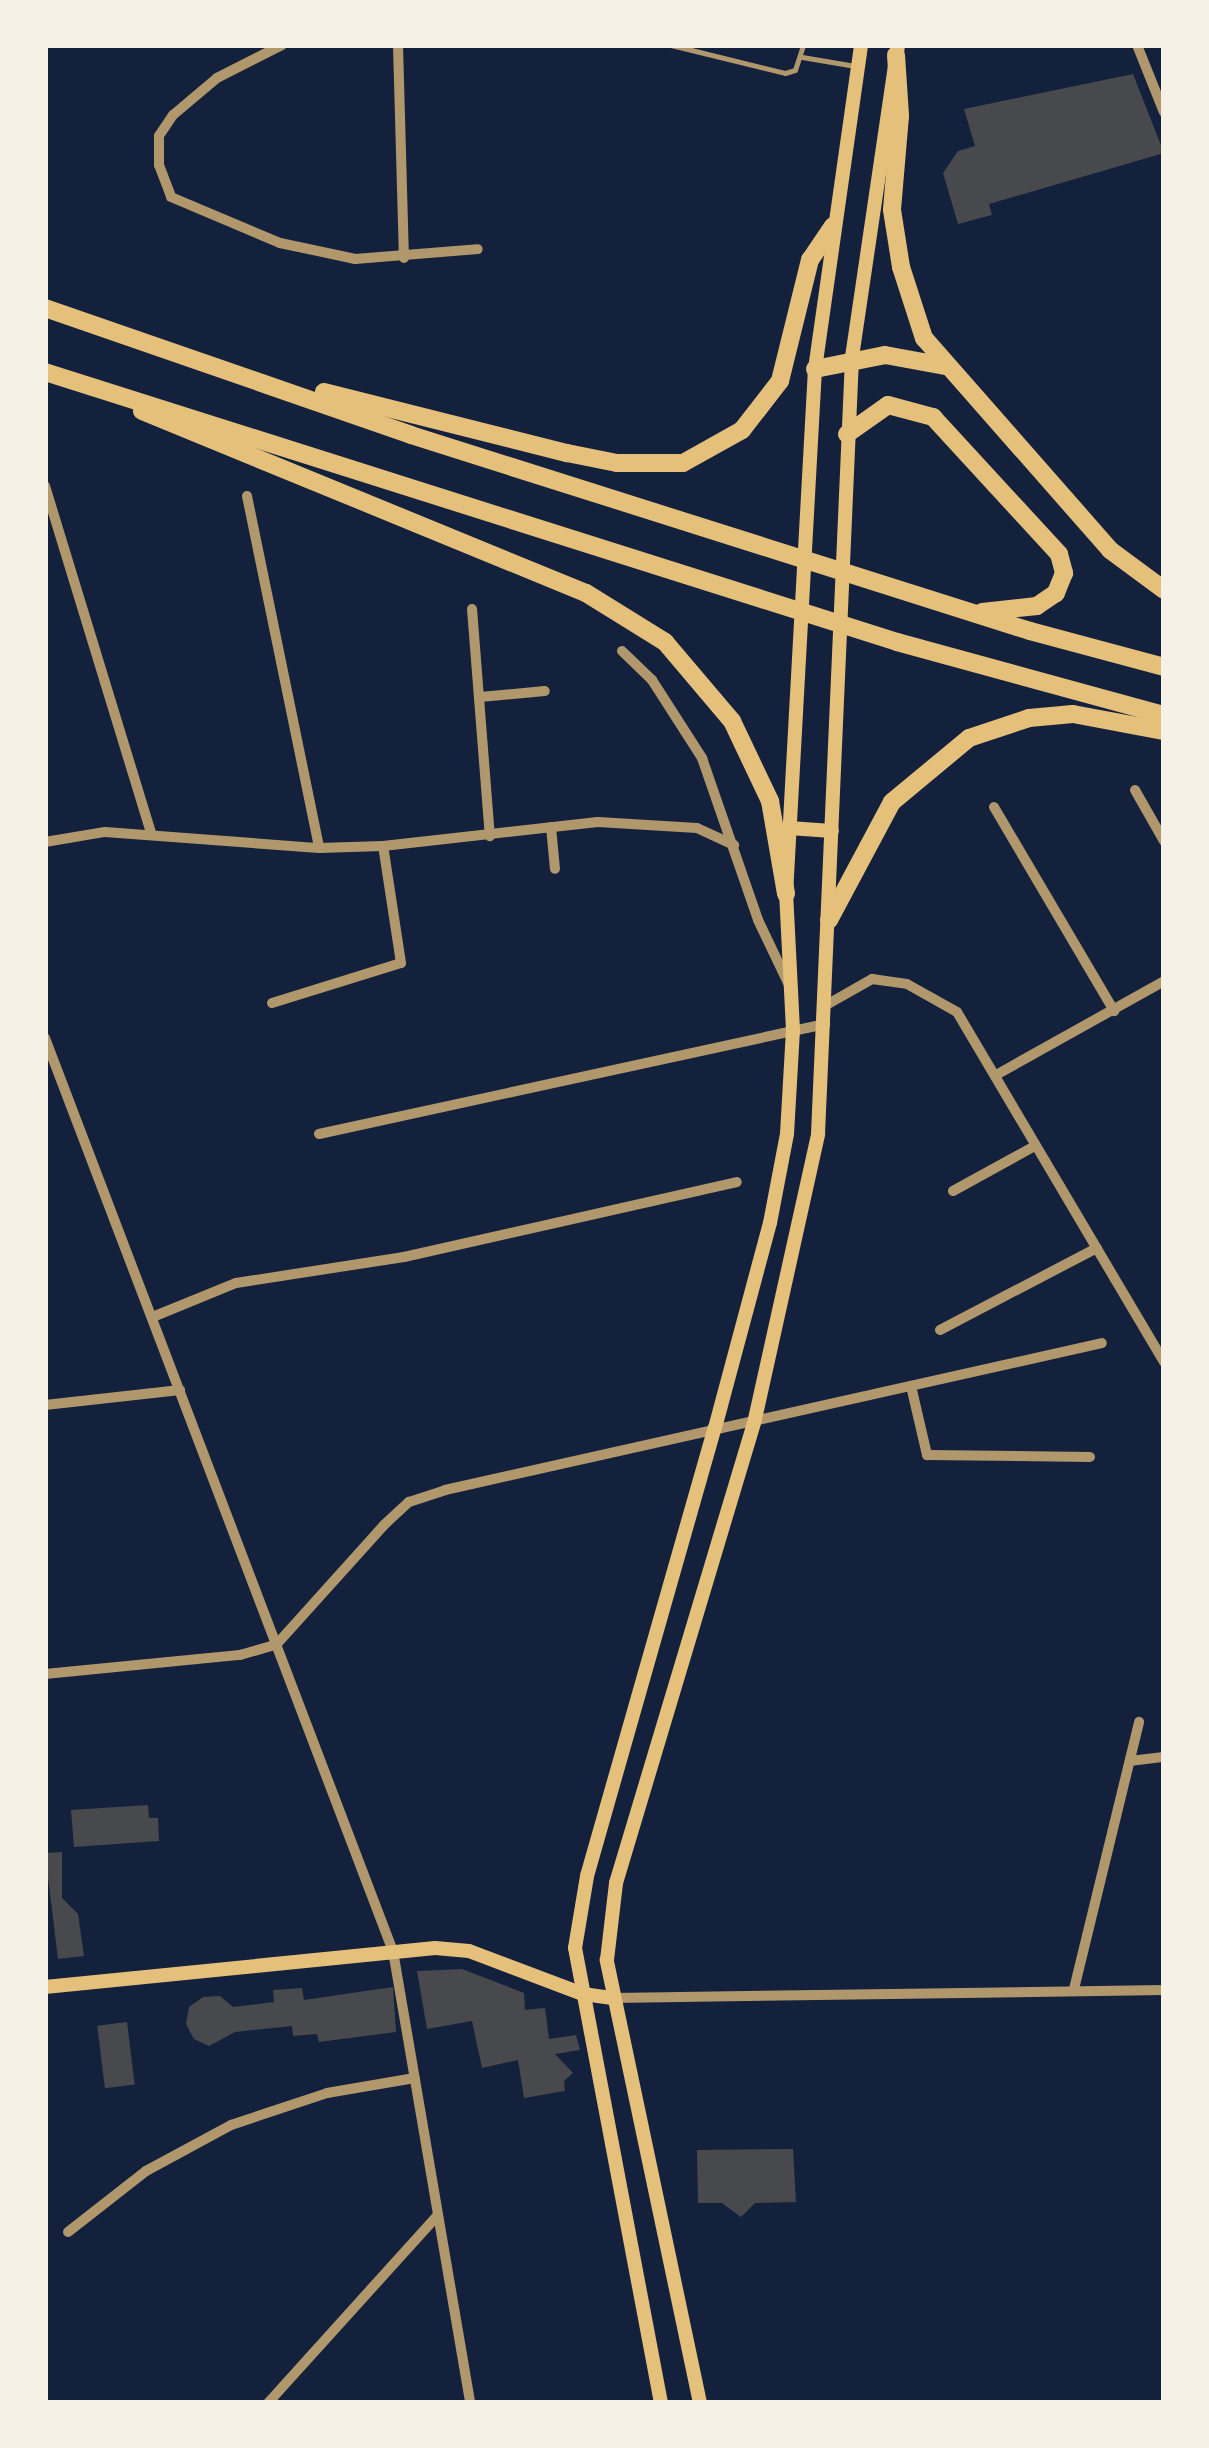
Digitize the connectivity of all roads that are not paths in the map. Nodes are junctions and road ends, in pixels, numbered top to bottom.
1 (282, 45) edge
2 (398, 45) edge
3 (671, 45) edge
4 (803, 45) edge
5 (861, 45) edge
6 (1136, 45) edge
7 (897, 50) edge
8 (802, 56) junction
9 (858, 66) junction
10 (1164, 112) edge
11 (833, 226) junction
12 (478, 249) dead end
13 (404, 258) junction
14 (45, 308) edge
15 (852, 358) junction
16 (945, 366) junction
17 (233, 369) junction
18 (815, 369) junction
19 (45, 372) edge
20 (106, 392) junction
21 (847, 434) junction
22 (45, 486) edge
23 (246, 496) dead end
24 (1164, 590) edge
25 (472, 609) dead end
26 (971, 613) junction
27 (622, 651) dead end
28 (1164, 667) edge
29 (545, 691) dead end
30 (480, 697) junction
31 (1164, 715) edge
32 (1164, 731) edge
33 (1134, 790) dead end
34 (994, 807) dead end
35 (551, 827) junction
36 (789, 828) junction
37 (832, 831) junction
38 (152, 835) junction
39 (490, 836) junction
40 (45, 842) edge
41 (1164, 842) edge
42 (734, 845) junction
43 (383, 846) junction
44 (319, 848) junction
45 (555, 869) dead end
46 (786, 894) junction
47 (829, 920) junction
48 (1164, 980) edge
49 (788, 984) junction
50 (272, 1003) dead end
51 (828, 1004) junction
52 (1114, 1011) junction
53 (826, 1024) junction
54 (792, 1030) junction
55 (45, 1038) edge
56 (996, 1074) junction
57 (319, 1134) dead end
58 (1035, 1146) junction
59 (737, 1182) dead end
60 (953, 1191) dead end
61 (1097, 1248) junction
62 (155, 1316) junction
63 (940, 1330) dead end
64 (1102, 1343) dead end
65 (1164, 1362) edge
66 (910, 1386) junction
67 (180, 1390) junction
68 (45, 1405) edge
69 (755, 1419) junction
70 (715, 1428) junction
71 (1090, 1458) dead end
72 (276, 1645) junction
73 (45, 1674) edge
74 (1139, 1722) dead end
75 (1164, 1757) edge
76 (1130, 1761) junction
77 (393, 1951) junction
78 (45, 1987) edge
79 (1074, 1989) junction
80 (1164, 1990) edge
81 (582, 1994) junction
82 (613, 1998) junction
83 (415, 2078) junction
84 (438, 2215) junction
85 (68, 2232) dead end
86 (268, 2403) edge
87 (470, 2403) edge
88 (661, 2403) edge
89 (700, 2403) edge

1 - 13 street
2 - 13 street
3 - 8 lane
4 - 8 lane
5 - 9 main road
6 - 10 street
7 - 15 main road
7 - 16 highway
8 - 9 lane
9 - 11 main road
11 - 17 highway
11 - 18 main road
12 - 13 street
14 - 17 highway
15 - 16 highway
15 - 18 highway
15 - 21 main road
16 - 24 highway
17 - 26 highway
18 - 36 main road
19 - 20 highway
20 - 31 highway
20 - 46 highway
21 - 26 highway
21 - 37 main road
22 - 38 street
23 - 44 street
25 - 30 street
26 - 28 highway
27 - 42 street
29 - 30 street
30 - 39 street
32 - 47 highway
33 - 41 street
34 - 52 street
35 - 39 street
35 - 42 street
35 - 45 street
36 - 37 main road
36 - 46 main road
37 - 47 main road
38 - 40 street
38 - 44 street
39 - 43 street
42 - 49 street
43 - 44 street
43 - 50 street
46 - 49 main road
47 - 51 main road
48 - 52 street
49 - 54 main road
51 - 53 main road
51 - 56 street
52 - 56 street
53 - 54 street
53 - 69 main road
54 - 57 street
54 - 70 main road
55 - 62 street
56 - 58 street
58 - 60 street
58 - 61 street
59 - 62 street
61 - 63 street
61 - 65 street
62 - 67 street
64 - 66 street
66 - 69 street
66 - 71 street
67 - 68 street
67 - 72 street
69 - 70 street
69 - 82 main road
70 - 72 street
70 - 81 main road
72 - 73 street
72 - 77 street
74 - 76 street
75 - 76 street
76 - 79 street
77 - 78 main road
77 - 81 main road
77 - 83 street
79 - 80 street
79 - 82 street
81 - 82 main road
81 - 88 main road
82 - 89 main road
83 - 84 street
83 - 85 street
84 - 86 street
84 - 87 street

